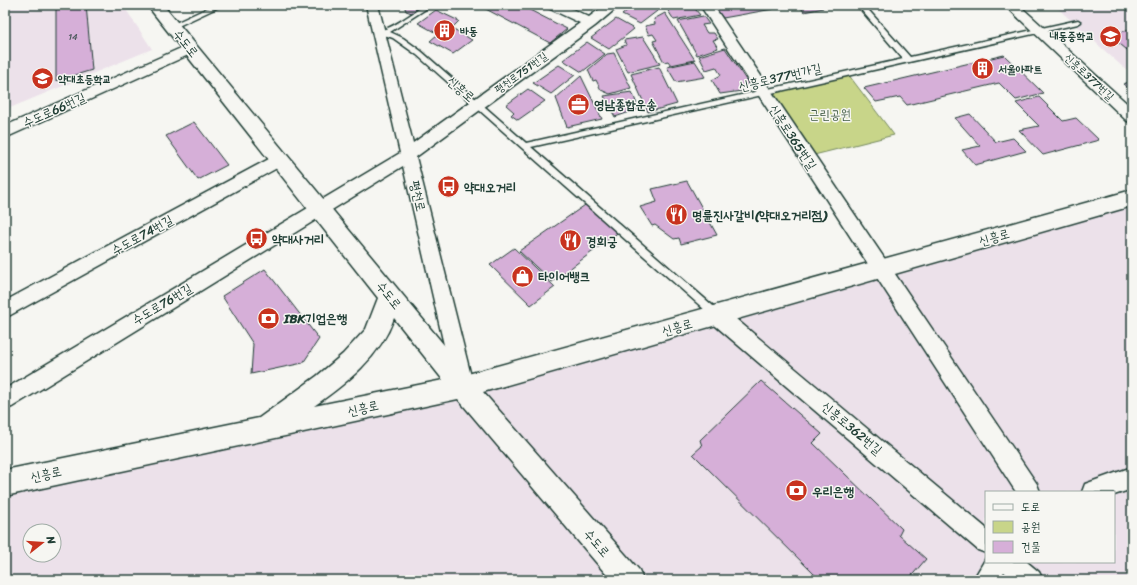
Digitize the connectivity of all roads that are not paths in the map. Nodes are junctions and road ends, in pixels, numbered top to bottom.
1 (155, 5) edge
2 (220, 5) edge
3 (372, 5) edge
4 (429, 5) edge
5 (553, 5) edge
6 (614, 5) edge
7 (706, 5) edge
8 (860, 5) edge
9 (1011, 5) edge
10 (1078, 22) dead end
11 (590, 23) junction
12 (172, 26) junction
13 (382, 32) junction
14 (1040, 32) junction
15 (190, 49) junction
16 (908, 60) junction
17 (763, 93) junction
18 (478, 104) junction
19 (1132, 117) edge
20 (5, 132) edge
21 (525, 146) junction
22 (408, 155) junction
23 (280, 159) junction
24 (1132, 198) edge
25 (320, 209) junction
26 (880, 269) junction
27 (390, 296) junction
28 (5, 310) edge
29 (718, 315) junction
30 (463, 387) junction
31 (5, 400) edge
32 (261, 429) junction
33 (1132, 478) edge
34 (5, 483) edge
35 (1028, 491) edge
36 (1096, 491) edge
37 (985, 541) edge
38 (996, 563) edge
39 (1011, 563) edge
40 (629, 580) edge
41 (985, 580) edge
42 (1031, 580) edge

1 - 12 street, 수도로
2 - 12 lane
3 - 13 street, 평천로
4 - 13 lane
5 - 11 street
6 - 11 street, 평천로751번길
7 - 17 street, 신흥로365번길
8 - 16 lane
9 - 14 street, 신흥로377번길
10 - 14 lane, 신흥로377번가길
11 - 18 street, 평천로751번길
12 - 15 street, 수도로
13 - 18 lane, 신흥로
13 - 22 street, 평천로
14 - 16 lane, 신흥로377번가길
14 - 19 street, 신흥로377번길
15 - 20 street, 수도로66번길
15 - 23 street, 수도로
16 - 17 lane, 신흥로377번가길
17 - 21 lane, 신흥로377번가길
17 - 26 street, 신흥로365번길
18 - 21 lane, 신흥로
18 - 22 street, 평천로751번길
21 - 29 lane, 신흥로
22 - 25 street, 수도로76번길
22 - 30 street, 평천로
23 - 25 street, 수도로
23 - 28 street, 수도로74번길
24 - 26 street, 신흥로
25 - 27 street, 수도로
25 - 31 street, 수도로76번길
26 - 29 street, 신흥로
26 - 35 street, 신흥로365번길
27 - 30 street, 수도로
27 - 32 street
29 - 30 street, 신흥로
29 - 37 street, 신흥로362번길
30 - 32 street, 신흥로
30 - 40 street, 수도로
32 - 34 street, 신흥로
33 - 36 street
38 - 41 street
39 - 42 street

